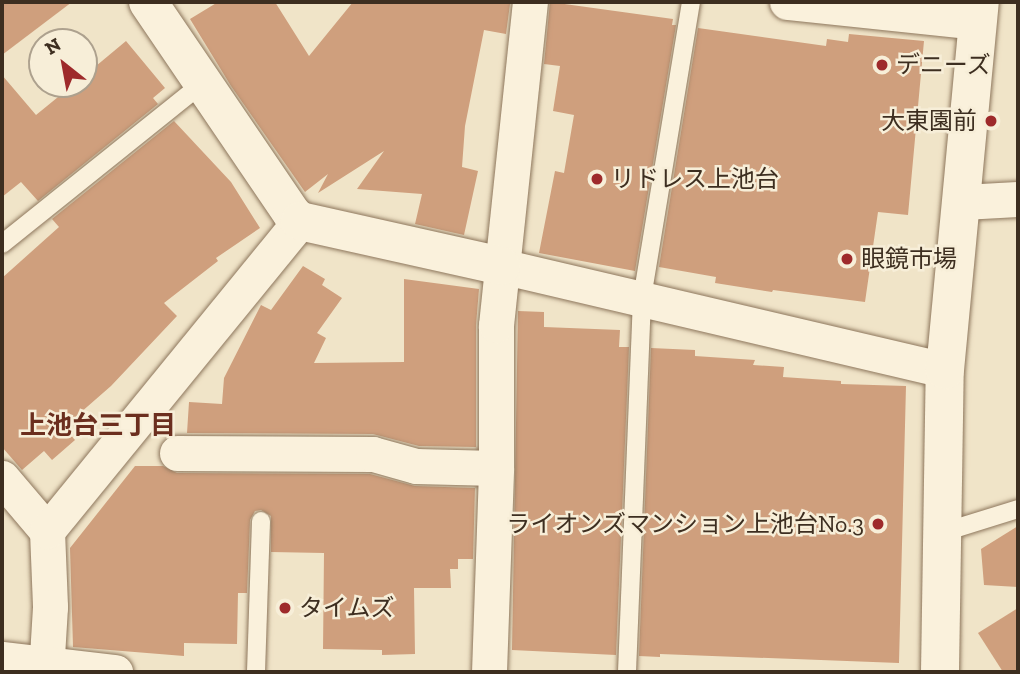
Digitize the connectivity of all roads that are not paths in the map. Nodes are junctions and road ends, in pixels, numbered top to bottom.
1 (148, 2) edge
2 (530, 2) edge
3 (691, 2) edge
4 (787, 2) edge
5 (979, 12) edge
6 (203, 83) junction
7 (1018, 198) edge
8 (962, 202) junction
9 (300, 221) junction
10 (2, 244) edge
11 (501, 266) junction
12 (642, 298) junction
13 (945, 370) junction
14 (177, 453) dead end
15 (496, 468) junction
16 (2, 478) edge
17 (1018, 509) edge
18 (261, 521) dead end
19 (47, 531) junction
20 (941, 533) junction
21 (2, 659) edge
22 (46, 669) edge
23 (115, 672) edge
24 (256, 672) edge
25 (489, 672) edge
26 (627, 672) edge
27 (940, 672) edge

1 - 6 street
2 - 11 street
3 - 12 lane
4 - 5 street
5 - 8 street
6 - 9 street
6 - 10 lane
7 - 8 street
8 - 13 street
9 - 11 street
9 - 19 street
11 - 12 street
11 - 15 street
12 - 13 street
12 - 26 lane
13 - 20 street
14 - 15 street
15 - 25 street
16 - 19 street
17 - 20 lane
18 - 24 lane
19 - 22 street
20 - 27 street
21 - 22 street
22 - 23 street

